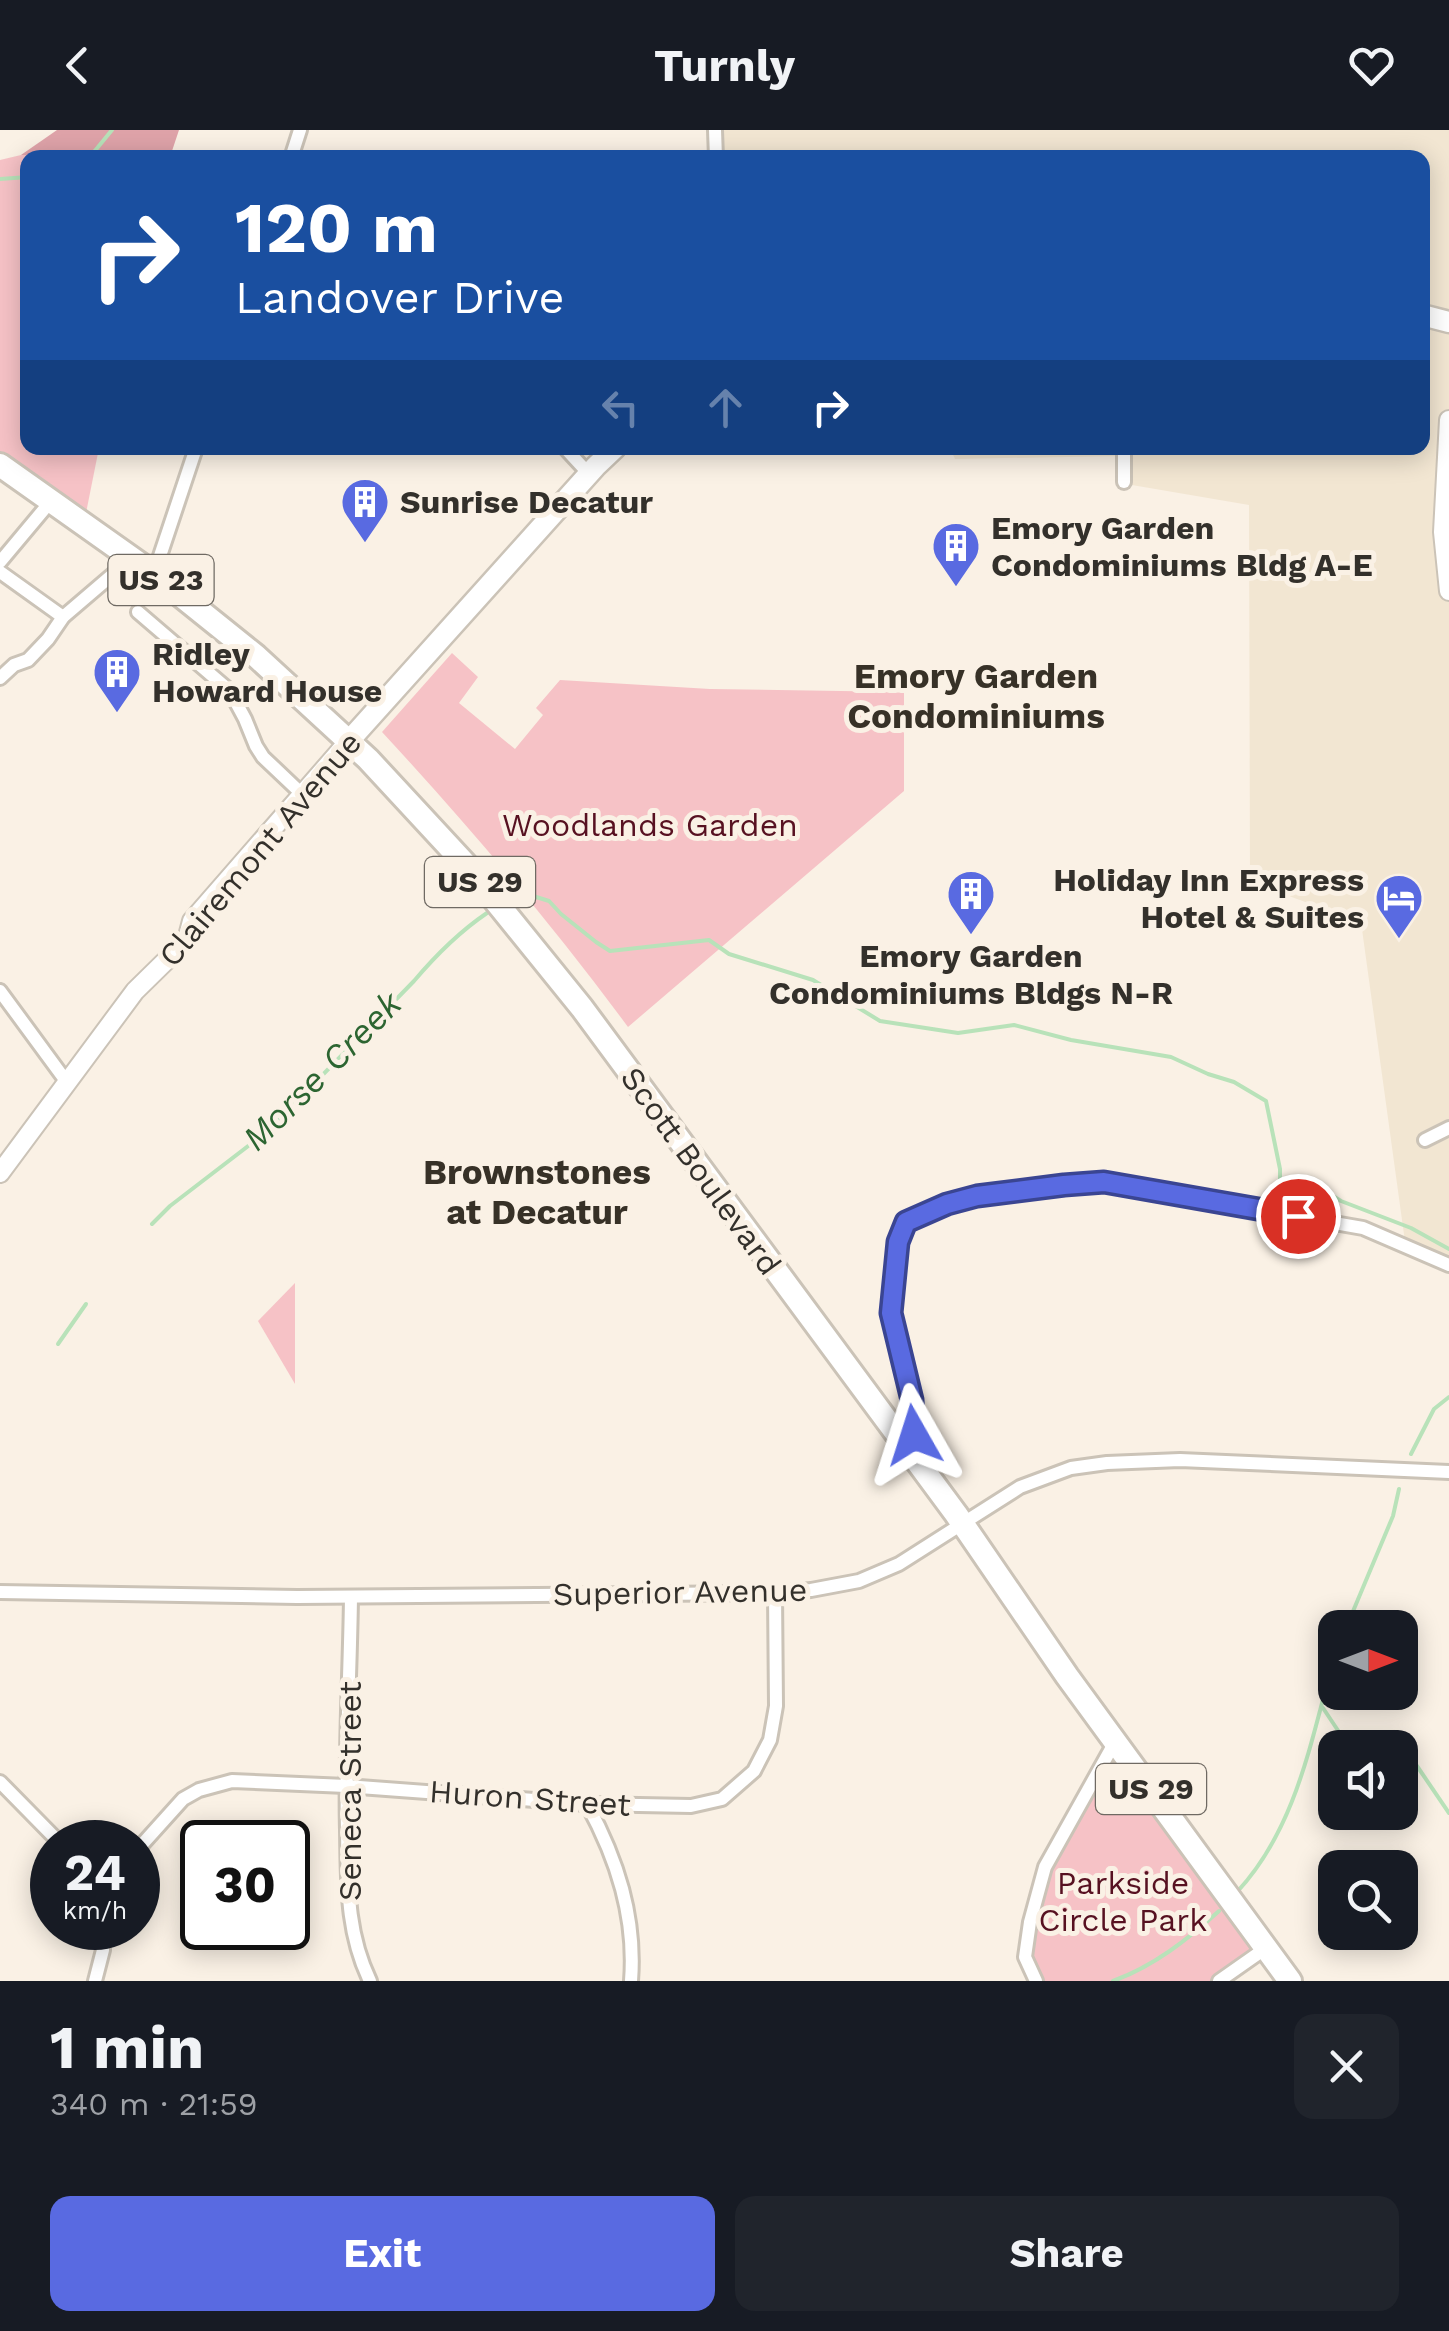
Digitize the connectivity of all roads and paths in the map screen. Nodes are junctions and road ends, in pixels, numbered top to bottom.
1 (1449, 420) edge
2 (194, 455) edge
3 (571, 455) edge
4 (608, 455) edge
5 (1124, 455) edge
6 (0, 465) edge
7 (589, 474) junction
8 (1124, 482) dead end
9 (51, 501) junction
10 (132, 558) junction
11 (0, 562) edge
12 (0, 572) edge
13 (154, 574) junction
14 (1449, 590) edge
15 (138, 612) dead end
16 (63, 616) junction
17 (0, 678) edge
18 (348, 742) junction
19 (302, 794) junction
20 (0, 991) edge
21 (66, 1081) junction
22 (1449, 1128) edge
23 (1424, 1140) dead end
24 (0, 1173) edge
25 (1449, 1265) edge
26 (912, 1456) junction
27 (1449, 1472) edge
28 (962, 1524) junction
29 (0, 1592) edge
30 (776, 1593) junction
31 (351, 1597) junction
32 (1116, 1740) junction
33 (0, 1782) edge
34 (346, 1786) junction
35 (587, 1804) junction
36 (38, 1820) edge
37 (160, 1825) edge
38 (1266, 1948) junction
39 (102, 1950) edge
40 (96, 1981) edge
41 (370, 1981) edge
42 (632, 1981) edge
43 (1036, 1981) edge
44 (1219, 1981) edge
45 (1290, 1981) edge

1 - 14 main road
2 - 13 street
3 - 7 street
4 - 7 main road, Clairemont Avenue
5 - 8 street
6 - 9 highway, Scott Boulevard / US 23
7 - 18 main road, Clairemont Avenue
9 - 10 highway, Scott Boulevard / US 23
9 - 11 street
10 - 13 highway, Scott Boulevard / US 23
10 - 16 street
12 - 16 street
13 - 18 highway, Scott Boulevard / US 23
15 - 19 street
16 - 17 street
18 - 19 main road, Clairemont Avenue
18 - 26 highway, Scott Boulevard / US 29
19 - 21 main road, Clairemont Avenue
20 - 21 street
21 - 24 main road, Clairemont Avenue
22 - 23 street
25 - 26 street
26 - 28 highway, Scott Boulevard / US 29
27 - 28 street, Superior Avenue
28 - 30 street, Superior Avenue
28 - 32 highway, Scott Boulevard / US 29
29 - 31 street, Superior Avenue
30 - 31 street, Superior Avenue
30 - 35 street, Huron Street
31 - 34 street, Seneca Street
32 - 38 highway, Scott Boulevard / US 29
32 - 43 street
33 - 36 street
34 - 35 street, Huron Street
34 - 37 street, Huron Street
34 - 41 street, Seneca Street
35 - 42 street
38 - 44 street
38 - 45 highway, Scott Boulevard / US 29
39 - 40 street

